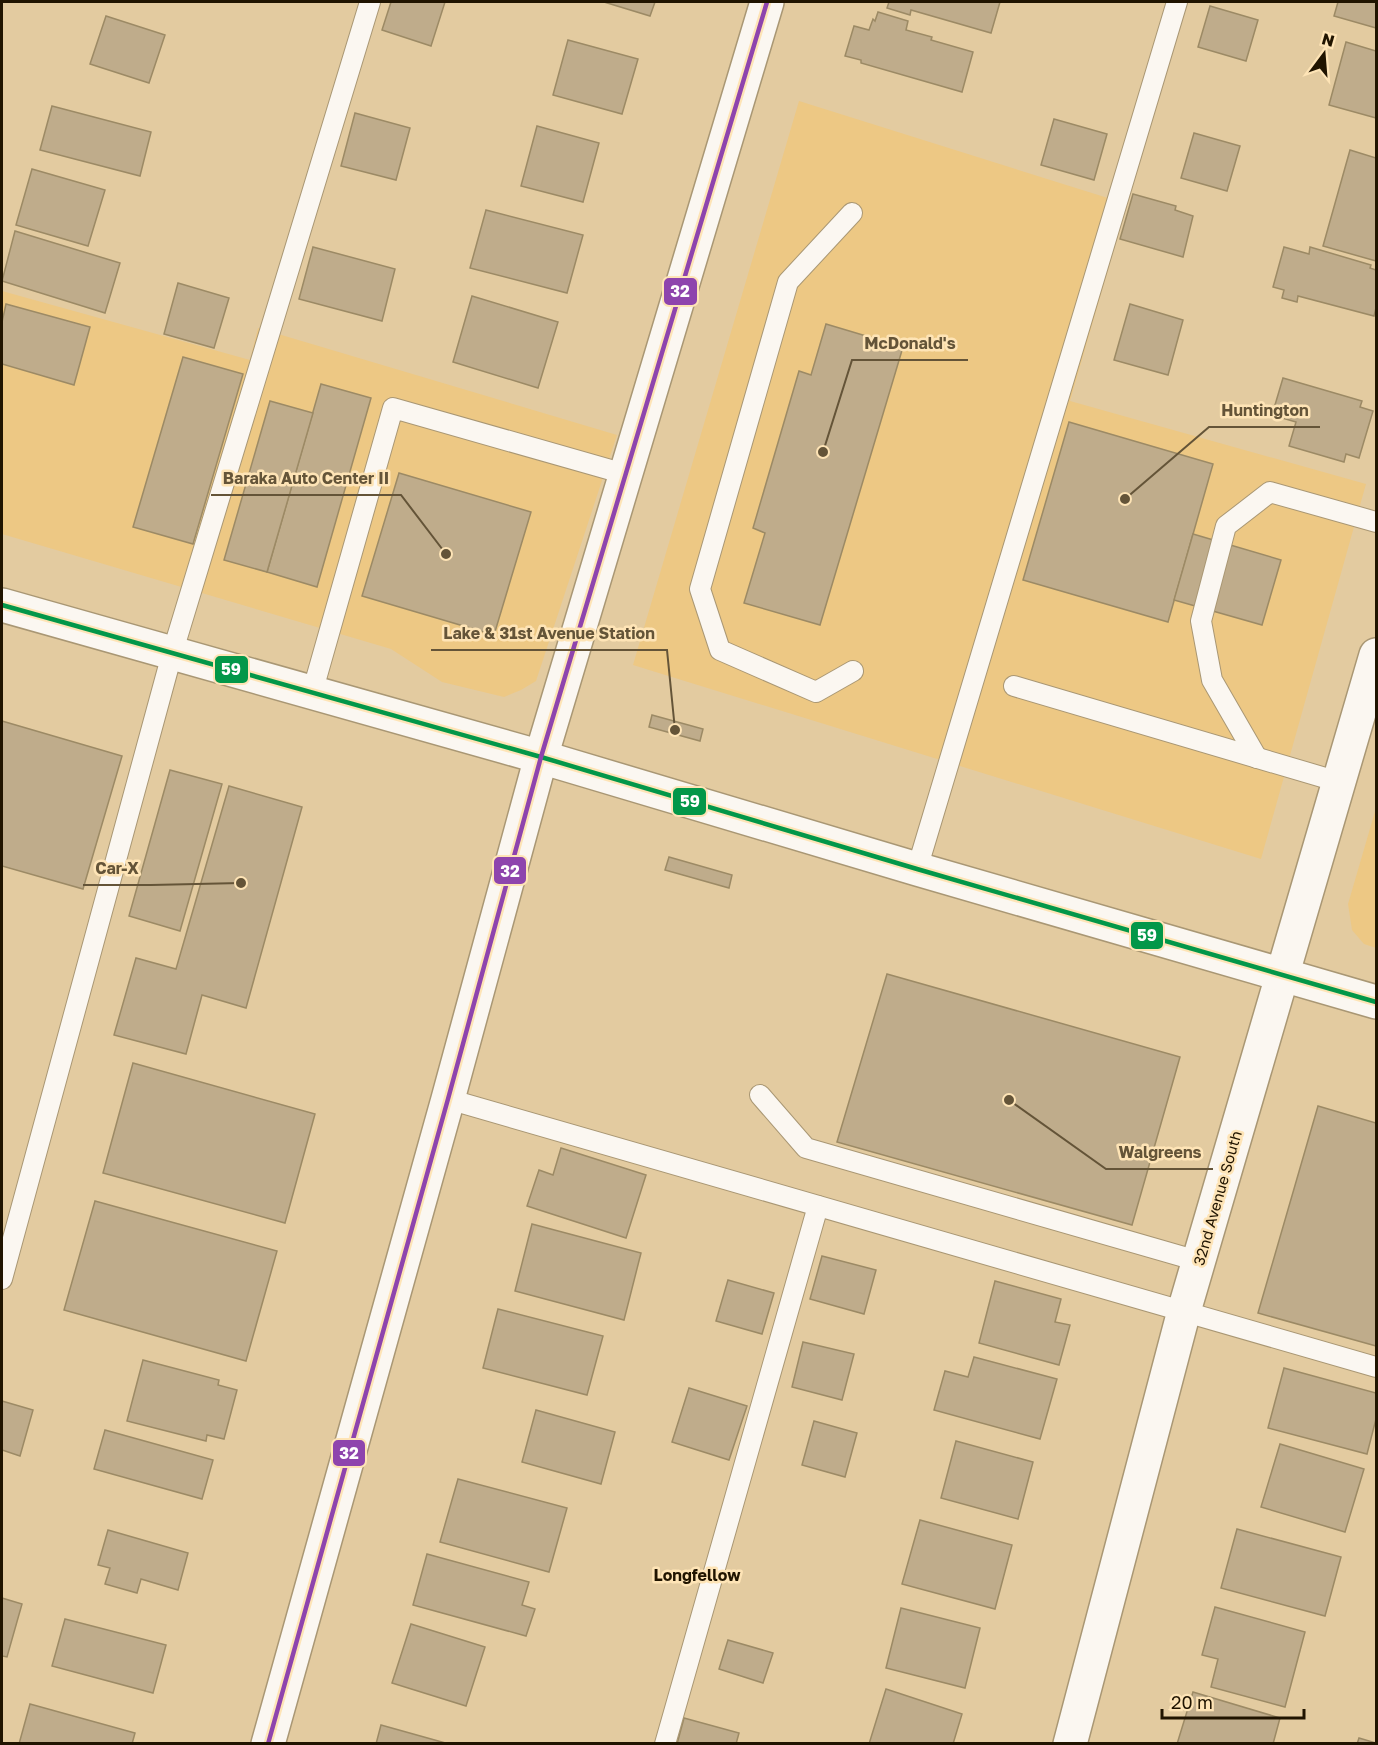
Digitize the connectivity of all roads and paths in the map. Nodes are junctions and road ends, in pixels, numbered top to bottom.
1 (370, 2) edge
2 (767, 2) edge
3 (1177, 2) edge
4 (852, 213) dead end
5 (626, 474) junction
6 (1377, 522) edge
7 (2, 605) edge
8 (172, 654) junction
9 (1377, 655) edge
10 (853, 671) dead end
11 (1014, 686) dead end
12 (312, 693) junction
13 (541, 757) junction
14 (1257, 758) junction
15 (1339, 782) junction
16 (917, 869) junction
17 (1282, 975) junction
18 (1377, 1002) edge
19 (760, 1095) dead end
20 (448, 1099) junction
21 (818, 1206) junction
22 (1198, 1261) junction
23 (2, 1279) edge
24 (1184, 1311) junction
25 (1377, 1367) edge
26 (268, 1743) edge
27 (665, 1743) edge
28 (1070, 1743) edge

1 - 8 lane
2 - 5 street
3 - 16 lane
4 - 10 lane
5 - 12 lane
5 - 13 street
6 - 14 lane
7 - 8 street
8 - 12 street
8 - 23 lane
9 - 15 street, 32nd Avenue South
11 - 14 lane
12 - 13 street
13 - 16 street
13 - 20 street
14 - 15 lane
15 - 17 street, 32nd Avenue South
16 - 17 street
17 - 18 street
17 - 22 street, 32nd Avenue South
19 - 22 lane
20 - 21 lane
20 - 26 street
21 - 24 lane
21 - 27 lane
22 - 24 street, 32nd Avenue South
24 - 25 lane
24 - 28 street, 32nd Avenue South

